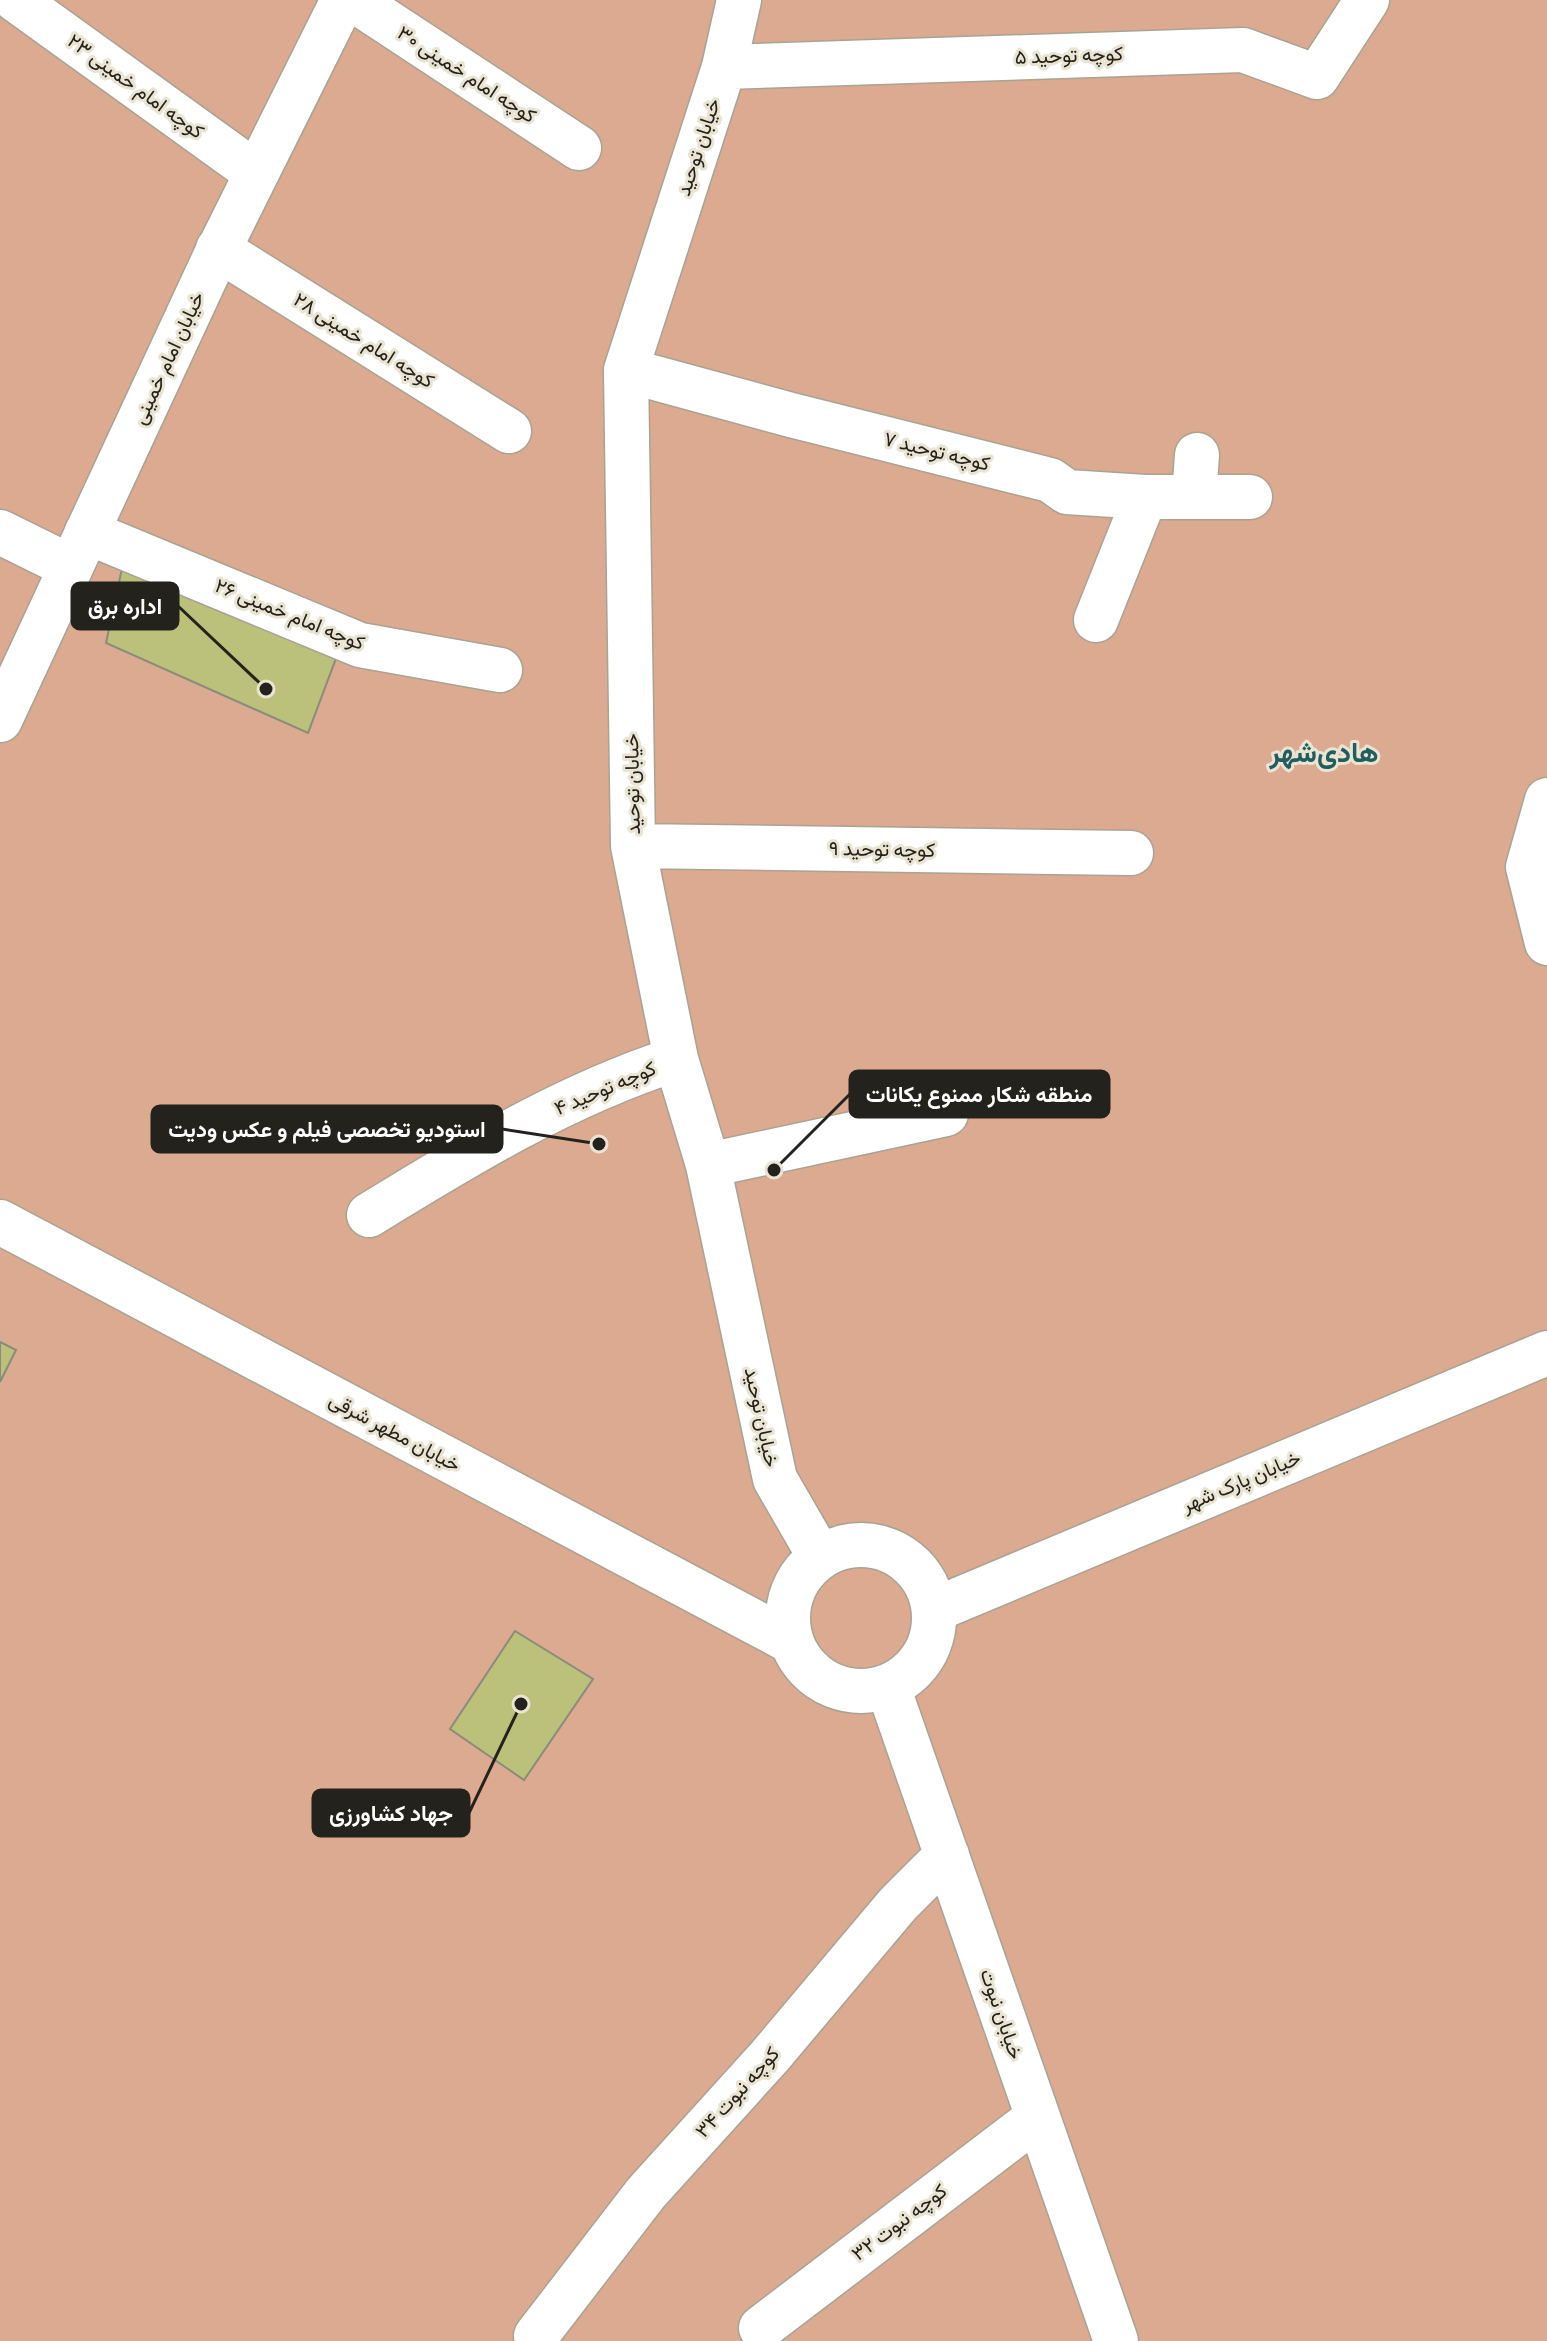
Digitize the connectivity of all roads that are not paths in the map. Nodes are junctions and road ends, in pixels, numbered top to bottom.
1 (16, 0) edge
2 (343, 0) edge
3 (354, 0) edge
4 (739, 0) edge
5 (1367, 0) edge
6 (724, 67) junction
7 (579, 148) dead end
8 (256, 173) junction
9 (218, 249) junction
10 (626, 370) junction
11 (509, 431) dead end
12 (1145, 497) junction
13 (1250, 497) dead end
14 (0, 532) edge
15 (79, 549) junction
16 (1096, 620) dead end
17 (500, 670) dead end
18 (0, 720) edge
19 (1547, 800) edge
20 (633, 846) junction
21 (1131, 853) dead end
22 (1547, 943) edge
23 (676, 1059) junction
24 (946, 1114) dead end
25 (708, 1165) junction
26 (369, 1215) dead end
27 (0, 1222) edge
28 (1547, 1353) edge
29 (820, 1557) junction
30 (934, 1610) junction
31 (790, 1641) junction
32 (888, 1687) junction
33 (947, 1855) junction
34 (1038, 2117) junction
35 (761, 2328) dead end
36 (536, 2336) dead end
37 (1116, 2341) edge

1 - 8 street, کوچه امام خمینی ۲۳
2 - 8 street, خیابان امام خمینی
3 - 7 street, کوچه امام خمینی ۳۰
4 - 6 street, خیابان توحید
5 - 6 street, کوچه توحید ۵
6 - 10 street, خیابان توحید
8 - 9 street, خیابان امام خمینی
9 - 11 street, کوچه امام خمینی ۲۸
9 - 15 street, خیابان امام خمینی
10 - 12 street, کوچه توحید ۷
10 - 20 street, خیابان توحید
12 - 13 street, کوچه توحید ۷
12 - 16 street
14 - 15 street, کوچه امام خمینی ۲۶
15 - 17 street, کوچه امام خمینی ۲۶
15 - 18 street, خیابان امام خمینی
19 - 22 street
20 - 21 street, کوچه توحید ۹
20 - 23 street, خیابان توحید
23 - 25 street, خیابان توحید
23 - 26 street, کوچه توحید ۴
24 - 25 street
25 - 29 street, خیابان توحید
27 - 31 street, خیابان مطهر شرقی
28 - 30 street, خیابان پارک شهر
29 - 30 street
29 - 31 street
30 - 32 street
31 - 32 street
32 - 33 street, خیابان نبوت
33 - 34 street, خیابان نبوت
33 - 36 street, کوچه نبوت ۳۴
34 - 35 street, کوچه نبوت ۳۲
34 - 37 street, خیابان نبوت

